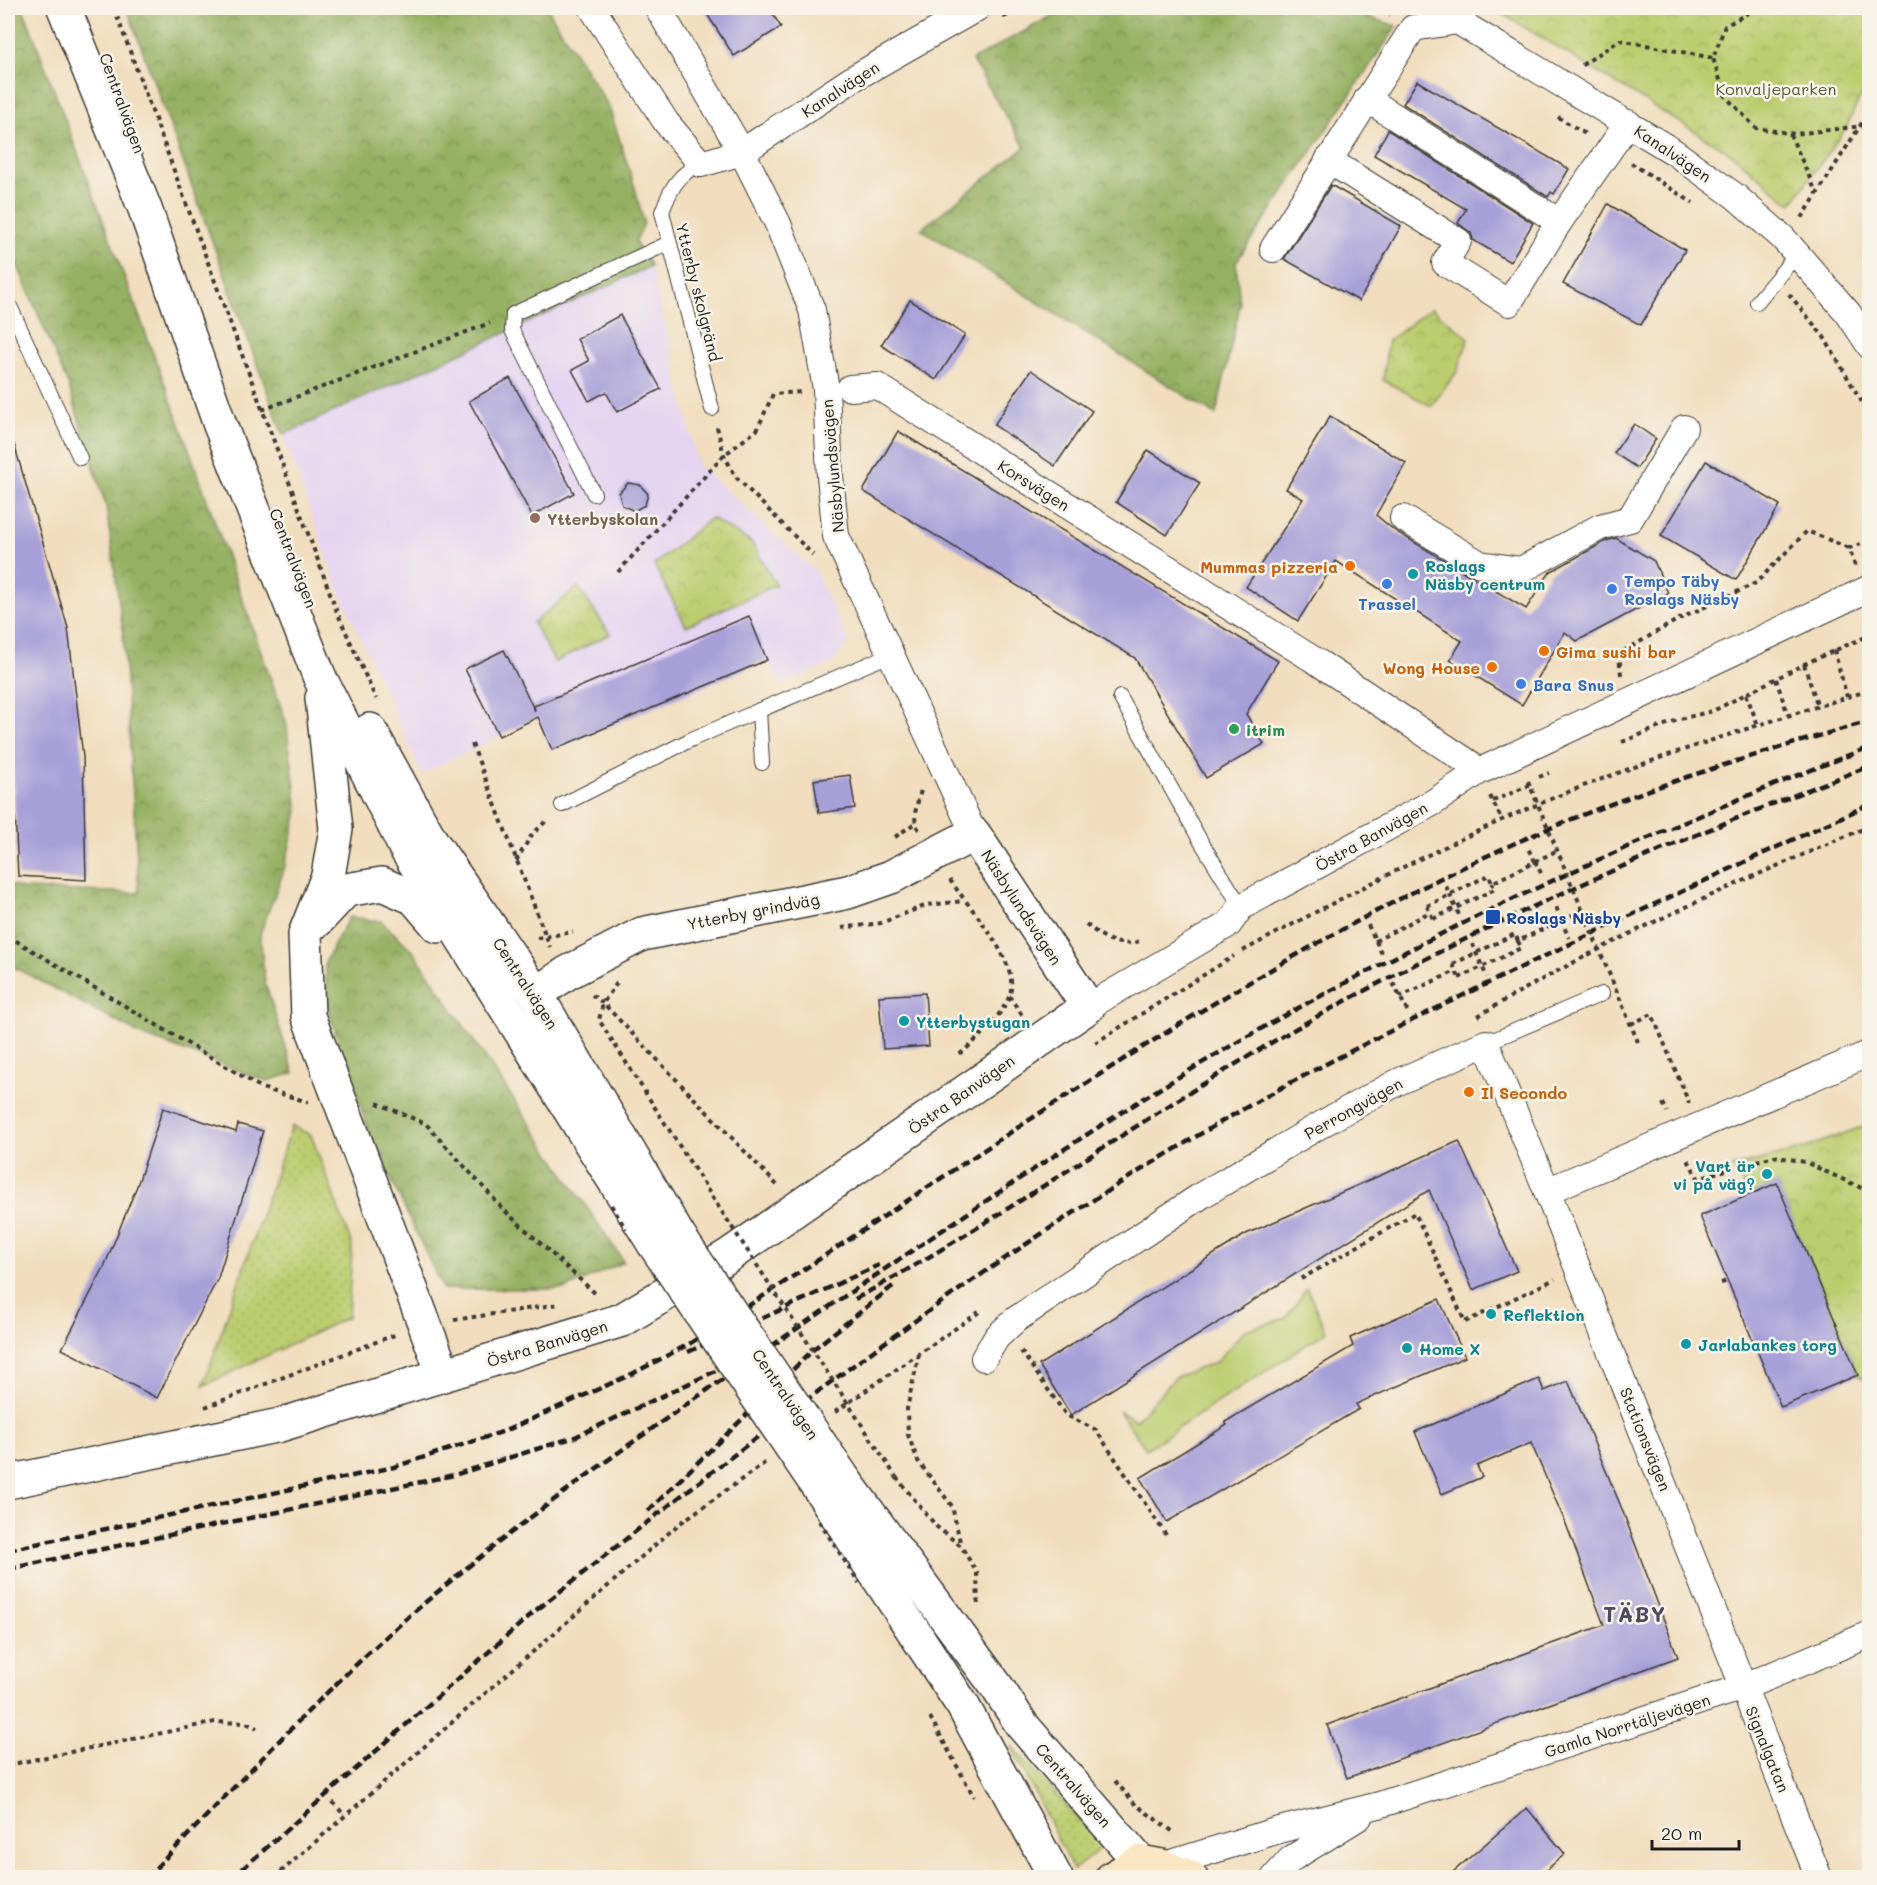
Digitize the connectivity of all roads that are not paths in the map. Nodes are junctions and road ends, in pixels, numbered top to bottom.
1 (63, 8) edge
2 (88, 8) edge
3 (592, 8) edge
4 (658, 8) edge
5 (977, 8) edge
6 (1436, 8) edge
7 (1458, 21) junction
8 (1366, 99) junction
9 (1628, 123) junction
10 (741, 152) junction
11 (1328, 160) junction
12 (701, 164) junction
13 (1559, 222) junction
14 (669, 243) junction
15 (1790, 246) junction
16 (1273, 249) dead end
17 (8, 302) edge
18 (1757, 302) dead end
19 (1869, 345) edge
20 (838, 389) junction
21 (712, 409) dead end
22 (1684, 428) dead end
23 (80, 458) dead end
24 (594, 494) dead end
25 (1403, 518) dead end
26 (1869, 588) edge
27 (892, 654) junction
28 (320, 678) junction
29 (1120, 697) dead end
30 (759, 710) junction
31 (762, 763) dead end
32 (1478, 772) junction
33 (562, 805) road end
34 (974, 834) junction
35 (1241, 907) junction
36 (305, 934) junction
37 (536, 994) junction
38 (1602, 994) dead end
39 (505, 1004) junction
40 (1088, 1007) junction
41 (1486, 1043) junction
42 (1869, 1053) edge
43 (1547, 1191) junction
44 (666, 1239) junction
45 (984, 1358) dead end
46 (443, 1373) junction
47 (8, 1482) edge
48 (834, 1486) junction
49 (1869, 1634) edge
50 (1744, 1687) junction
51 (1379, 1805) junction
52 (1174, 1865) edge
53 (1056, 1878) edge
54 (1112, 1878) edge
55 (1274, 1878) edge
56 (1820, 1878) edge

1 - 28 street, Centralvägen
2 - 37 street, Centralvägen
3 - 12 street
4 - 10 street, Näsbylundsvägen
5 - 10 street, Kanalvägen
6 - 7 street, Kanalvägen
7 - 8 street
7 - 9 street, Kanalvägen
8 - 11 street
8 - 13 street
9 - 13 street
9 - 15 street, Kanalvägen
10 - 12 street, Kanalvägen
10 - 20 street, Näsbylundsvägen
11 - 13 street
11 - 16 street
12 - 14 lane, Ytterby skolgränd
14 - 21 lane, Ytterby skolgränd
14 - 24 lane
15 - 18 lane
15 - 19 street, Kanalvägen
17 - 23 lane
20 - 27 street, Näsbylundsvägen
20 - 32 street, Korsvägen
22 - 25 street
26 - 32 street, Östra Banvägen
27 - 30 lane
27 - 34 street, Näsbylundsvägen
28 - 36 street
28 - 39 street, Centralvägen
29 - 35 lane
30 - 31 lane
30 - 33 lane
32 - 35 street, Östra Banvägen
34 - 37 street, Ytterby grindväg
34 - 40 street, Näsbylundsvägen
35 - 40 street, Östra Banvägen
36 - 39 street
36 - 46 street
37 - 44 street, Centralvägen
38 - 41 lane
39 - 44 street, Centralvägen
40 - 46 street, Östra Banvägen
41 - 43 street
41 - 45 street, Perrongvägen
42 - 43 street
43 - 50 street, Stationsvägen
44 - 48 street, Centralvägen, bridge
46 - 47 street, Östra Banvägen
48 - 52 street, Centralvägen
48 - 53 street, Centralvägen
49 - 50 street, Gamla Norrtäljevägen
50 - 51 street, Gamla Norrtäljevägen
50 - 56 street, Signalgatan
51 - 52 street, Gamla Norrtäljevägen
51 - 55 street, Gamla Norrtäljevägen
52 - 54 main road

